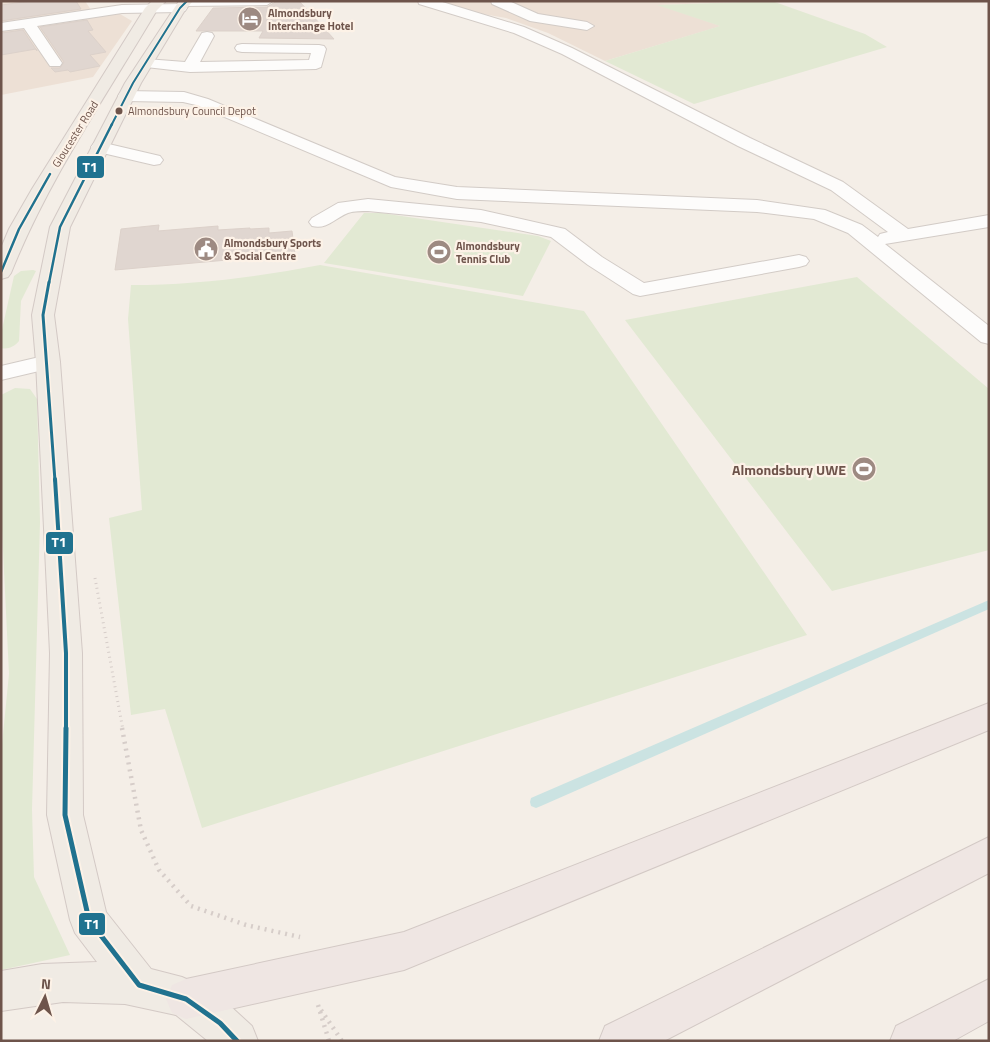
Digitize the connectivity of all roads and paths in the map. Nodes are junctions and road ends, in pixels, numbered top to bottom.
1 (268, 1) edge
2 (424, 1) edge
3 (498, 2) edge
4 (173, 4) edge
5 (117, 5) edge
6 (28, 23) junction
7 (587, 26) dead end
8 (1, 27) edge
9 (207, 36) dead end
10 (242, 48) dead end
11 (48, 59) dead end
12 (144, 67) junction
13 (190, 67) junction
14 (126, 96) junction
15 (100, 147) junction
16 (154, 160) dead end
17 (989, 221) edge
18 (319, 222) dead end
19 (904, 234) junction
20 (870, 241) junction
21 (799, 261) dead end
22 (1, 273) edge
23 (989, 337) edge
24 (48, 362) junction
25 (1, 373) edge
26 (93, 570) dead end
27 (989, 716) edge
28 (989, 854) edge
29 (139, 985) junction
30 (316, 988) junction
31 (1, 991) edge
32 (186, 998) junction
33 (989, 999) edge
34 (237, 1041) edge
35 (329, 1041) edge
36 (342, 1041) edge
37 (620, 1041) edge
38 (910, 1041) edge

1 - 4 street
2 - 19 street
3 - 7 street
4 - 5 street
4 - 12 main road, Gloucester Road
4 - 22 main road, Gloucester Road
5 - 6 street
6 - 8 street
6 - 11 street
9 - 13 street
10 - 13 street
12 - 13 street
12 - 14 main road, Gloucester Road
14 - 15 main road, Gloucester Road
14 - 20 street
15 - 16 street
15 - 24 main road, Gloucester Road
17 - 19 street
18 - 21 street
19 - 20 street
20 - 23 street
24 - 25 street
24 - 29 main road, Gloucester Road
26 - 30 path
27 - 30 highway
28 - 37 highway
29 - 31 main road
29 - 32 main road
30 - 32 highway
30 - 35 path
30 - 36 path
32 - 34 main road
33 - 38 highway

